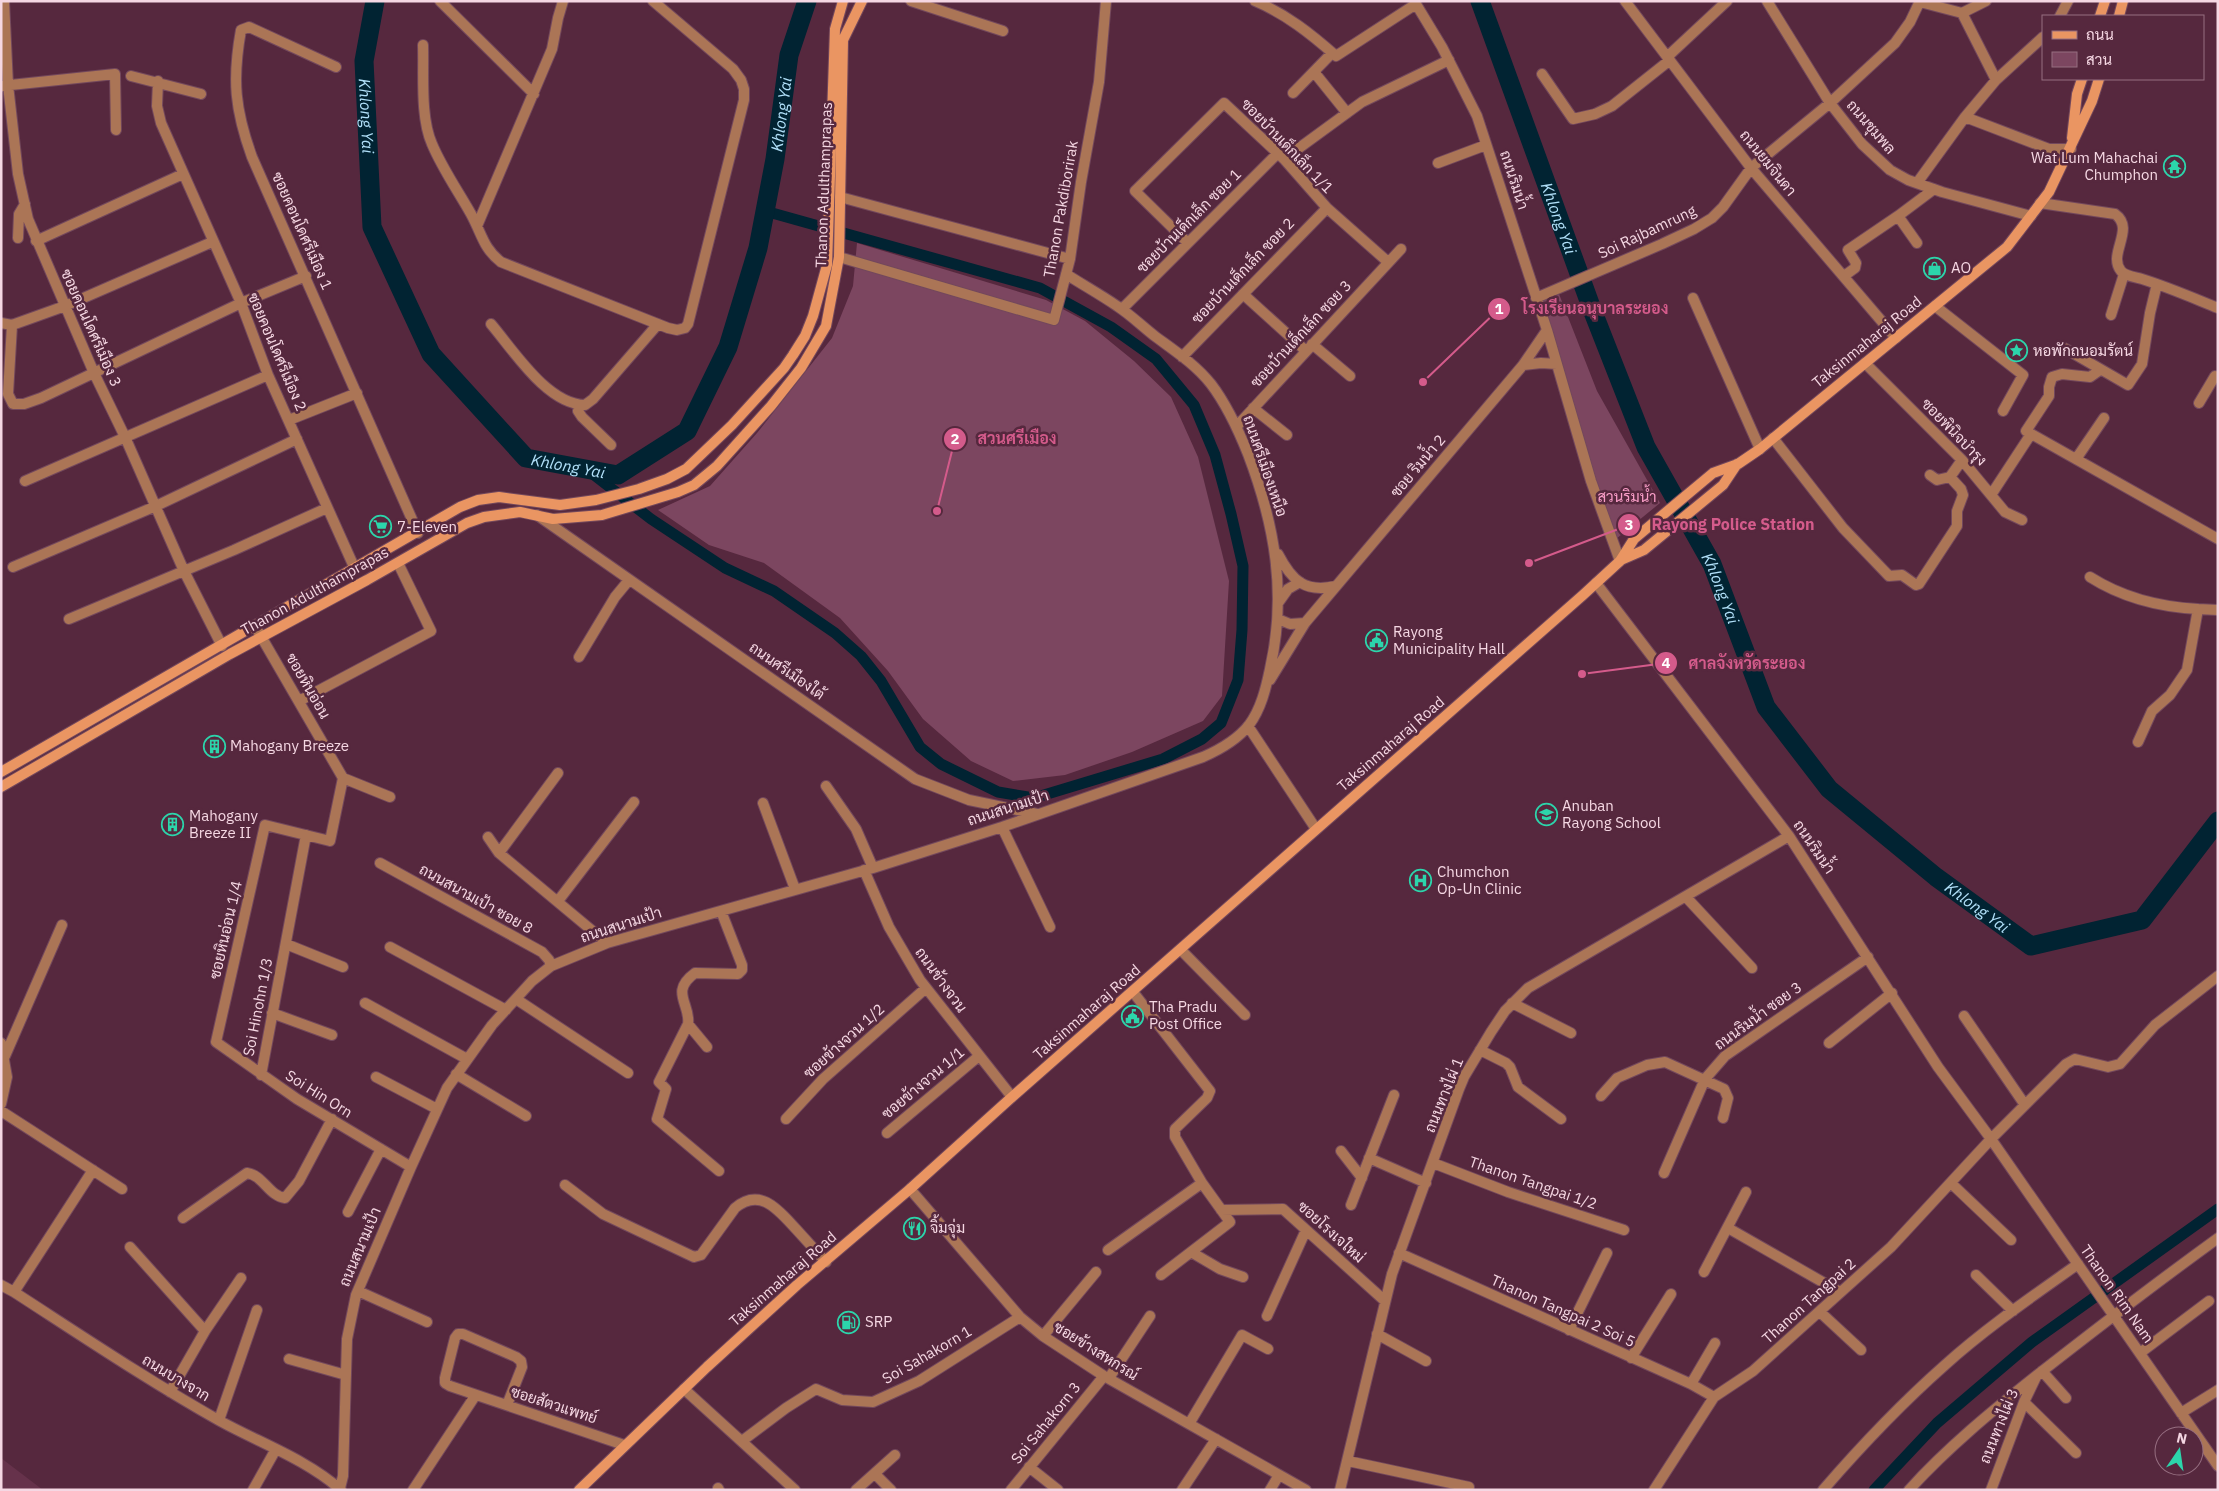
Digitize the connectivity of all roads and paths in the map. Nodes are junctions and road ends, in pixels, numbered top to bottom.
1 (4, 1) edge
2 (440, 1) edge
3 (564, 1) edge
4 (653, 1) edge
5 (844, 1) edge
6 (862, 1) edge
7 (911, 1) edge
8 (1106, 1) edge
9 (1255, 1) edge
10 (1625, 1) edge
11 (1727, 1) edge
12 (1767, 1) edge
13 (1920, 1) edge
14 (1986, 1) edge
15 (2068, 1) edge
16 (2105, 1) edge
17 (2123, 1) edge
18 (1962, 13) junction
19 (2061, 15) edge
20 (2100, 15) edge
21 (2119, 15) edge
22 (1003, 31) dead end
23 (2042, 38) edge
24 (423, 45) dead end
25 (1332, 53) junction
26 (1668, 59) junction
27 (1449, 60) junction
28 (336, 67) dead end
29 (1314, 72) junction
30 (1542, 74) dead end
31 (131, 76) dead end
32 (1996, 80) junction
33 (2082, 80) edge
34 (2099, 80) edge
35 (158, 82) junction
36 (5, 85) edge
37 (1294, 93) dead end
38 (201, 94) dead end
39 (534, 94) junction
40 (1830, 103) junction
41 (1347, 113) junction
42 (1966, 117) junction
43 (116, 130) dead end
44 (1486, 146) junction
45 (2071, 149) junction
46 (1281, 156) junction
47 (1438, 163) dead end
48 (1751, 168) junction
49 (182, 174) junction
50 (1917, 183) junction
51 (1934, 189) junction
52 (840, 197) junction
53 (2040, 203) junction
54 (24, 204) junction
55 (1327, 208) junction
56 (1898, 216) junction
57 (2031, 216) junction
58 (477, 226) junction
59 (18, 238) dead end
60 (36, 241) junction
61 (212, 242) junction
62 (1917, 243) dead end
63 (1188, 244) junction
64 (1400, 249) dead end
65 (839, 252) junction
66 (1070, 259) junction
67 (1388, 262) junction
68 (2124, 274) junction
69 (306, 276) junction
70 (1844, 276) junction
71 (1064, 279) junction
72 (2157, 284) junction
73 (1243, 294) junction
74 (1536, 298) junction
75 (1693, 298) dead end
76 (241, 303) junction
77 (65, 306) junction
78 (1935, 306) junction
79 (2218, 308) edge
80 (1122, 309) junction
81 (2111, 315) dead end
82 (7, 324) edge
83 (491, 324) dead end
84 (658, 324) junction
85 (1547, 330) junction
86 (1896, 338) junction
87 (1309, 347) junction
88 (2064, 348) dead end
89 (1182, 357) junction
90 (1865, 363) junction
91 (1557, 364) junction
92 (1524, 365) junction
93 (2100, 370) junction
94 (94, 372) junction
95 (268, 376) junction
96 (1350, 376) dead end
97 (2218, 377) edge
98 (357, 393) junction
99 (2199, 403) dead end
100 (580, 405) junction
101 (1253, 408) junction
102 (2003, 411) dead end
103 (739, 417) junction
104 (2104, 418) dead end
105 (289, 420) junction
106 (1237, 426) junction
107 (752, 428) junction
108 (2031, 434) junction
109 (1287, 435) dead end
110 (125, 437) junction
111 (1773, 438) junction
112 (297, 439) junction
113 (611, 445) dead end
114 (1760, 449) junction
115 (1962, 460) junction
116 (2076, 460) junction
117 (1738, 464) junction
118 (1930, 475) dead end
119 (1950, 477) junction
120 (25, 481) dead end
121 (1992, 495) junction
122 (156, 506) junction
123 (327, 508) junction
124 (536, 514) junction
125 (2022, 520) dead end
126 (418, 533) junction
127 (2218, 539) edge
128 (1276, 550) junction
129 (1620, 561) junction
130 (398, 563) junction
131 (13, 567) dead end
132 (355, 569) junction
133 (184, 572) junction
134 (2090, 577) dead end
135 (629, 580) junction
136 (1596, 583) junction
137 (1304, 584) junction
138 (1336, 586) junction
139 (1278, 603) junction
140 (1320, 605) junction
141 (2198, 608) junction
142 (2218, 610) edge
143 (69, 618) dead end
144 (1278, 620) junction
145 (1305, 623) junction
146 (255, 626) junction
147 (262, 637) junction
148 (222, 646) junction
149 (579, 657) dead end
150 (1267, 685) junction
151 (299, 701) junction
152 (1248, 726) junction
153 (2138, 742) dead end
154 (1, 772) edge
155 (558, 773) dead end
156 (343, 778) junction
157 (826, 786) dead end
158 (1, 787) edge
159 (390, 797) dead end
160 (634, 802) dead end
161 (763, 804) dead end
162 (1038, 814) junction
163 (1002, 827) junction
164 (1316, 829) junction
165 (306, 835) junction
166 (1789, 836) junction
167 (488, 837) dead end
168 (499, 853) junction
169 (380, 863) dead end
170 (868, 869) junction
171 (794, 889) junction
172 (1686, 897) junction
173 (558, 901) junction
174 (721, 911) junction
175 (62, 925) dead end
176 (1050, 927) dead end
177 (607, 943) junction
178 (286, 944) junction
179 (390, 948) dead end
180 (1181, 950) junction
181 (1868, 957) junction
182 (551, 966) junction
183 (343, 967) dead end
184 (1752, 968) dead end
185 (2218, 976) edge
186 (926, 988) junction
187 (1133, 992) junction
188 (1892, 993) junction
189 (516, 999) junction
190 (365, 1003) dead end
191 (1512, 1003) junction
192 (506, 1010) junction
193 (272, 1013) junction
194 (1245, 1015) dead end
195 (1964, 1016) dead end
196 (688, 1024) junction
197 (1572, 1034) dead end
198 (332, 1035) dead end
199 (216, 1042) joint
200 (1, 1043) edge
201 (1829, 1043) dead end
202 (707, 1047) dead end
203 (1480, 1050) junction
204 (5, 1056) junction
205 (979, 1056) junction
206 (467, 1059) junction
207 (628, 1073) dead end
208 (456, 1074) junction
209 (261, 1075) junction
210 (376, 1077) dead end
211 (1705, 1079) junction
212 (1394, 1094) dead end
213 (1601, 1096) dead end
214 (1012, 1097) junction
215 (1, 1104) edge
216 (2025, 1105) junction
217 (438, 1109) junction
218 (1, 1110) edge
219 (526, 1116) dead end
220 (1723, 1118) dead end
221 (332, 1119) junction
222 (786, 1119) dead end
223 (1561, 1119) dead end
224 (887, 1133) dead end
225 (1991, 1139) junction
226 (381, 1149) junction
227 (1341, 1151) dead end
228 (1369, 1158) junction
229 (1433, 1163) junction
230 (411, 1167) junction
231 (92, 1170) junction
232 (719, 1171) dead end
233 (1664, 1173) dead end
234 (1362, 1178) junction
235 (1202, 1183) junction
236 (1426, 1183) junction
237 (1951, 1183) junction
238 (565, 1185) dead end
239 (122, 1189) dead end
240 (910, 1189) junction
241 (1746, 1192) dead end
242 (1351, 1206) dead end
243 (1221, 1210) junction
244 (348, 1212) dead end
245 (182, 1218) dead end
246 (1728, 1228) junction
247 (1306, 1230) junction
248 (1624, 1230) dead end
249 (2218, 1238) edge
250 (2011, 1240) dead end
251 (130, 1247) dead end
252 (1108, 1250) dead end
253 (1191, 1252) junction
254 (1399, 1253) junction
255 (1607, 1253) dead end
256 (826, 1262) junction
257 (2079, 1265) junction
258 (1096, 1272) dead end
259 (1704, 1272) dead end
260 (1161, 1275) dead end
261 (1976, 1275) dead end
262 (1243, 1277) dead end
263 (241, 1278) dead end
264 (1, 1285) edge
265 (358, 1290) junction
266 (14, 1292) junction
267 (1840, 1292) junction
268 (1671, 1294) dead end
269 (1385, 1301) junction
270 (2209, 1301) dead end
271 (258, 1310) dead end
272 (2013, 1311) junction
273 (1820, 1312) junction
274 (2112, 1312) junction
275 (1150, 1316) dead end
276 (1267, 1316) dead end
277 (1020, 1317) junction
278 (427, 1322) dead end
279 (1569, 1330) junction
280 (205, 1331) junction
281 (1377, 1334) junction
282 (1043, 1336) junction
283 (1714, 1343) dead end
284 (1268, 1349) dead end
285 (1862, 1350) dead end
286 (2140, 1353) junction
287 (1631, 1358) junction
288 (289, 1359) dead end
289 (1426, 1361) dead end
290 (2040, 1373) junction
291 (346, 1375) junction
292 (1106, 1377) junction
293 (1691, 1384) junction
294 (684, 1389) junction
295 (2218, 1390) edge
296 (170, 1392) junction
297 (475, 1396) junction
298 (1714, 1397) junction
299 (2066, 1398) dead end
300 (2024, 1402) junction
301 (507, 1406) junction
302 (2181, 1413) junction
303 (219, 1420) junction
304 (1189, 1424) junction
305 (1216, 1439) junction
306 (742, 1441) junction
307 (624, 1445) junction
308 (276, 1450) junction
309 (2076, 1453) dead end
310 (895, 1455) dead end
311 (1348, 1460) junction
312 (2218, 1466) edge
313 (1029, 1467) junction
314 (875, 1474) junction
315 (1279, 1475) junction
316 (1470, 1488) dead end
317 (341, 1489) edge
318 (253, 1490) edge
319 (413, 1490) edge
320 (578, 1490) edge
321 (795, 1490) edge
322 (856, 1490) edge
323 (891, 1490) edge
324 (1011, 1490) edge
325 (1058, 1490) edge
326 (1182, 1490) edge
327 (1270, 1490) edge
328 (1306, 1490) edge
329 (1340, 1490) edge
330 (1654, 1490) edge
331 (1824, 1490) edge
332 (1910, 1490) edge
333 (1991, 1490) edge

1 - 36 street, ซอยคอนโดศรีเมือง 3
2 - 39 street
3 - 39 street
4 - 84 street
5 - 103 street, Thanon Adulthamprapas
6 - 52 street, Thanon Adulthamprapas
7 - 22 street
8 - 66 street, Thanon Pakdiborirak
9 - 25 street
10 - 26 street, ถนนยมจินดา
11 - 26 street
12 - 40 street, ถนนชุมพล
13 - 18 street
13 - 40 street, Soi Rajbamrung
14 - 18 street
15 - 19 street
16 - 20 street
17 - 21 street
18 - 32 street
23 - 32 street
24 - 58 street
25 - 27 street, ถนนริมน้ำ
25 - 29 street
26 - 30 street
26 - 48 street, ถนนยมจินดา
27 - 41 street
27 - 44 street, ถนนริมน้ำ
28 - 69 street, ซอยคอนโดศรีเมือง 1
29 - 37 street
29 - 41 street
31 - 35 street
32 - 42 street
33 - 45 street, Taksinmaharaj Road
34 - 45 street
35 - 38 street
35 - 49 street, ซอยคอนโดศรีเมือง 2
36 - 43 street
36 - 54 street, ซอยคอนโดศรีเมือง 3
39 - 58 street
40 - 48 street, Soi Rajbamrung
40 - 50 street, ถนนชุมพล
41 - 46 street
42 - 45 street
42 - 50 street
44 - 47 street
44 - 74 street, ถนนริมน้ำ
45 - 53 street, Taksinmaharaj Road
46 - 55 street, ซอยบ้านเด็กเล็ก 1/1
46 - 63 street, ซอยบ้านเด็กเล็ก ซอย 1
46 - 63 street, ซอยบ้านเด็กเล็ก 1/1
48 - 70 street, ถนนยมจินดา
48 - 74 street, Soi Rajbamrung
49 - 60 street
49 - 61 street, ซอยคอนโดศรีเมือง 2
50 - 51 street, ถนนชุมพล
51 - 56 street
51 - 57 street, ถนนชุมพล
52 - 65 street, Thanon Adulthamprapas
52 - 66 street
53 - 57 street, Taksinmaharaj Road
53 - 68 street
54 - 59 street
54 - 60 street, ซอยคอนโดศรีเมือง 3
55 - 67 street, ซอยบ้านเด็กเล็ก 1/1
55 - 73 street, ซอยบ้านเด็กเล็ก ซอย 2
56 - 62 street
56 - 70 street
57 - 78 street, Taksinmaharaj Road
58 - 84 street
60 - 77 street, ซอยคอนโดศรีเมือง 3
61 - 76 street, ซอยคอนโดศรีเมือง 2
61 - 77 street
63 - 80 street, ซอยบ้านเด็กเล็ก ซอย 1
64 - 67 street, ซอยบ้านเด็กเล็ก ซอย 3
65 - 71 street, Thanon Pakdiborirak
65 - 107 street, Thanon Adulthamprapas
66 - 71 street, Thanon Pakdiborirak
67 - 87 street, ซอยบ้านเด็กเล็ก ซอย 3
68 - 72 street
68 - 81 street
69 - 76 street
69 - 98 street, ซอยคอนโดศรีเมือง 1
70 - 86 street, ถนนยมจินดา
71 - 80 street, ถนนศรีเมืองเหนือ
72 - 79 street
72 - 93 street
73 - 87 street
73 - 89 street, ซอยบ้านเด็กเล็ก ซอย 2
74 - 85 street, ถนนริมน้ำ
75 - 114 street
76 - 94 street
76 - 95 street, ซอยคอนโดศรีเมือง 2
77 - 82 street
77 - 94 street, ซอยคอนโดศรีเมือง 3
78 - 86 street, Taksinmaharaj Road
78 - 102 street
80 - 89 street, ถนนศรีเมืองเหนือ
82 - 94 street
83 - 100 street
84 - 100 street
85 - 91 street, ถนนริมน้ำ
85 - 92 street, ซอย ริมน้ำ 2
86 - 90 street, Taksinmaharaj Road
87 - 96 street
87 - 101 street, ซอยบ้านเด็กเล็ก ซอย 3
88 - 93 street
89 - 106 street, ถนนศรีเมืองเหนือ
90 - 111 street, Taksinmaharaj Road
90 - 115 street, ซอยพินิจบำรุง
91 - 92 street
91 - 129 street, ถนนริมน้ำ
92 - 138 street, ซอย ริมน้ำ 2
93 - 108 street
94 - 110 street, ซอยคอนโดศรีเมือง 3
95 - 105 street, ซอยคอนโดศรีเมือง 2
95 - 110 street
97 - 99 street
98 - 105 street
98 - 126 street, ซอยคอนโดศรีเมือง 1
100 - 113 street
101 - 106 street, ซอยบ้านเด็กเล็ก ซอย 3
101 - 109 street
103 - 107 street
103 - 126 street, Thanon Adulthamprapas
104 - 116 street
105 - 112 street, ซอยคอนโดศรีเมือง 2
106 - 128 street, ถนนศรีเมืองเหนือ
107 - 124 street, Thanon Adulthamprapas
108 - 116 street
108 - 121 street
110 - 120 street
110 - 122 street, ซอยคอนโดศรีเมือง 3
111 - 114 street, Taksinmaharaj Road
111 - 119 street
112 - 122 street
112 - 123 street, ซอยคอนโดศรีเมือง 2
114 - 117 street, Taksinmaharaj Road
115 - 119 street
115 - 121 street, ซอยพินิจบำรุง
116 - 127 street
117 - 129 street, Taksinmaharaj Road
117 - 129 street, Taksinmaharaj Road
118 - 119 street
121 - 125 street, ซอยพินิจบำรุง
122 - 131 street
122 - 133 street, ซอยคอนโดศรีเมือง 3
123 - 132 street, ซอยคอนโดศรีเมือง 2
123 - 133 street
124 - 130 street, Thanon Adulthamprapas
124 - 135 street, ถนนศรีเมืองใต้
126 - 132 street, Thanon Adulthamprapas
128 - 137 street
128 - 139 street, ถนนศรีเมืองเหนือ
129 - 136 street, Taksinmaharaj Road
130 - 147 street, Thanon Adulthamprapas
130 - 151 street
132 - 146 street, Thanon Adulthamprapas
133 - 143 street
133 - 148 street, ซอยคอนโดศรีเมือง 3
134 - 141 street
135 - 149 street
135 - 162 street, ถนนศรีเมืองใต้
136 - 164 street, Taksinmaharaj Road
136 - 166 street, ถนนริมน้ำ
137 - 138 street
137 - 139 street
137 - 140 street
138 - 140 street, ซอย ริมน้ำ 2
139 - 144 street, ถนนศรีเมืองเหนือ
140 - 145 street, ซอย ริมน้ำ 2
141 - 142 street
141 - 153 street
144 - 145 street
144 - 150 street, ถนนศรีเมืองเหนือ
145 - 150 street, ซอย ริมน้ำ 2
146 - 147 street, ซอยหินอ่อน
146 - 148 street, Thanon Adulthamprapas
147 - 151 street, ซอยหินอ่อน
147 - 158 street, Thanon Adulthamprapas
148 - 154 street, Thanon Adulthamprapas
150 - 152 street, ถนนสนามเป้า
151 - 156 street, ซอยหินอ่อน
152 - 162 street, ถนนสนามเป้า
152 - 164 street
155 - 168 street
156 - 159 street
156 - 165 street
157 - 170 street, ถนนข้างจวน
160 - 173 street
161 - 171 street
162 - 163 street, ถนนสนามเป้า
163 - 170 street, ถนนสนามเป้า
163 - 176 street
164 - 180 street, Taksinmaharaj Road
165 - 178 street, Soi Hinohn 1/3
165 - 199 street, ซอยหินอ่อน 1/4
166 - 172 street, ถนนทางไผ่ 1
166 - 181 street, ถนนริมน้ำ
167 - 168 street
168 - 173 street
169 - 182 street, ถนนสนามเป้า ซอย 8
170 - 171 street, ถนนสนามเป้า
170 - 186 street, ถนนข้างจวน
171 - 174 street, ถนนสนามเป้า
172 - 184 street
172 - 191 street, ถนนทางไผ่ 1
173 - 177 street
174 - 177 street, ถนนสนามเป้า
174 - 196 street
175 - 204 street
177 - 182 street, ถนนสนามเป้า
178 - 183 street
178 - 193 street, Soi Hinohn 1/3
179 - 192 street
180 - 187 street, Taksinmaharaj Road
180 - 194 street
181 - 188 street, ถนนริมน้ำ
181 - 211 street, ถนนริมน้ำ ซอย 3
182 - 189 street, ถนนสนามเป้า
185 - 216 street, Thanon Tangpai 2
186 - 205 street, ถนนข้างจวน
186 - 222 street, ซอยข้างจวน 1/2
187 - 214 street, Taksinmaharaj Road
187 - 235 street
188 - 201 street
188 - 225 street, ถนนริมน้ำ
189 - 192 street, ถนนสนามเป้า
189 - 207 street
190 - 206 street
191 - 197 street
191 - 203 street, ถนนทางไผ่ 1
192 - 206 street, ถนนสนามเป้า
193 - 198 street
193 - 209 street, Soi Hinohn 1/3
195 - 216 street
196 - 202 street
196 - 232 street
199 - 209 street, Soi Hin Orn
200 - 204 street
203 - 223 street
203 - 229 street, ถนนทางไผ่ 1
204 - 215 street
205 - 214 street, ถนนข้างจวน
205 - 224 street, ซอยข้างจวน 1/1
206 - 208 street, ถนนสนามเป้า
208 - 217 street, ถนนสนามเป้า
208 - 219 street
209 - 221 street, Soi Hin Orn
210 - 217 street
211 - 213 street
211 - 220 street
211 - 233 street, ถนนริมน้ำ ซอย 3
212 - 228 street
214 - 240 street, Taksinmaharaj Road
216 - 225 street, Thanon Tangpai 2
217 - 230 street, ถนนสนามเป้า
218 - 231 street
221 - 226 street, Soi Hin Orn
221 - 245 street
225 - 237 street, Thanon Tangpai 2
225 - 257 street, Thanon Rim Nam
226 - 230 street, Soi Hin Orn
226 - 244 street
227 - 234 street
228 - 234 street
228 - 236 street
229 - 236 street, ถนนทางไผ่ 1
229 - 248 street, Thanon Tangpai 1/2
230 - 265 street, ถนนสนามเป้า
231 - 239 street
231 - 266 street
234 - 242 street
235 - 243 street
235 - 252 street
236 - 254 street, ถนนทางไผ่ 1
237 - 250 street
237 - 267 street, Thanon Tangpai 2
238 - 256 street
240 - 256 street, Taksinmaharaj Road
240 - 277 street, ซอยข้างสหกรณ์
241 - 246 street
243 - 247 street, ซอยโรงเจใหม่
243 - 253 street
246 - 259 street
246 - 267 street
247 - 269 street, ซอยโรงเจใหม่
247 - 276 street
249 - 274 street
251 - 280 street
253 - 260 street
253 - 262 street
254 - 269 street, ถนนทางไผ่ 1
254 - 279 street, Thanon Tangpai 2 Soi 5
255 - 279 street
256 - 294 street, Taksinmaharaj Road
257 - 272 street
257 - 274 street, Thanon Rim Nam
258 - 282 street
261 - 272 street
263 - 280 street
264 - 266 street, ถนนบางจาก
265 - 278 street
265 - 291 street, ถนนสนามเป้า
266 - 296 street, ถนนบางจาก
267 - 273 street, Thanon Tangpai 2
268 - 287 street
269 - 281 street, ถนนทางไผ่ 1
270 - 286 street
271 - 303 street
272 - 331 street
273 - 285 street
273 - 298 street, Thanon Tangpai 2
274 - 286 street, Thanon Rim Nam
274 - 290 street
275 - 292 street, Soi Sahakorn 3
277 - 282 street, ซอยข้างสหกรณ์
277 - 306 street, Soi Sahakorn 1
279 - 287 street, Thanon Tangpai 2 Soi 5
280 - 296 street
281 - 289 street
281 - 311 street, ถนนทางไผ่ 1
282 - 292 street, ซอยข้างสหกรณ์
283 - 293 street
284 - 304 street
286 - 302 street, Thanon Rim Nam
287 - 293 street, Thanon Tangpai 2 Soi 5
288 - 291 street
290 - 299 street
290 - 300 street, ถนนทางไผ่ 3
290 - 332 street
291 - 317 street, ถนนสนามเป้า
292 - 304 street, ซอยข้างสหกรณ์
292 - 313 street, Soi Sahakorn 3
293 - 298 street, Thanon Tangpai 2 Soi 5
294 - 306 street
294 - 307 street, Taksinmaharaj Road
295 - 302 street
296 - 303 street, ถนนบางจาก
297 - 301 street, ซอยสัตวแพทย์
297 - 301 street, ซอยสัตวแพทย์
297 - 319 street
298 - 330 street, Thanon Tangpai 2
300 - 309 street
300 - 333 street, ถนนทางไผ่ 3
301 - 307 street, ซอยสัตวแพทย์
302 - 312 street, Thanon Rim Nam
303 - 308 street, ถนนบางจาก
304 - 305 street, ซอยข้างสหกรณ์
305 - 315 street, ซอยข้างสหกรณ์
305 - 326 street
306 - 321 street
307 - 320 street, Taksinmaharaj Road
308 - 317 street, ถนนบางจาก
308 - 318 street
310 - 314 street
311 - 316 street
311 - 329 street, ถนนทางไผ่ 1
313 - 324 street, Soi Sahakorn 3
313 - 325 street
314 - 322 street
314 - 323 street
315 - 327 street
315 - 328 street, ซอยข้างสหกรณ์

